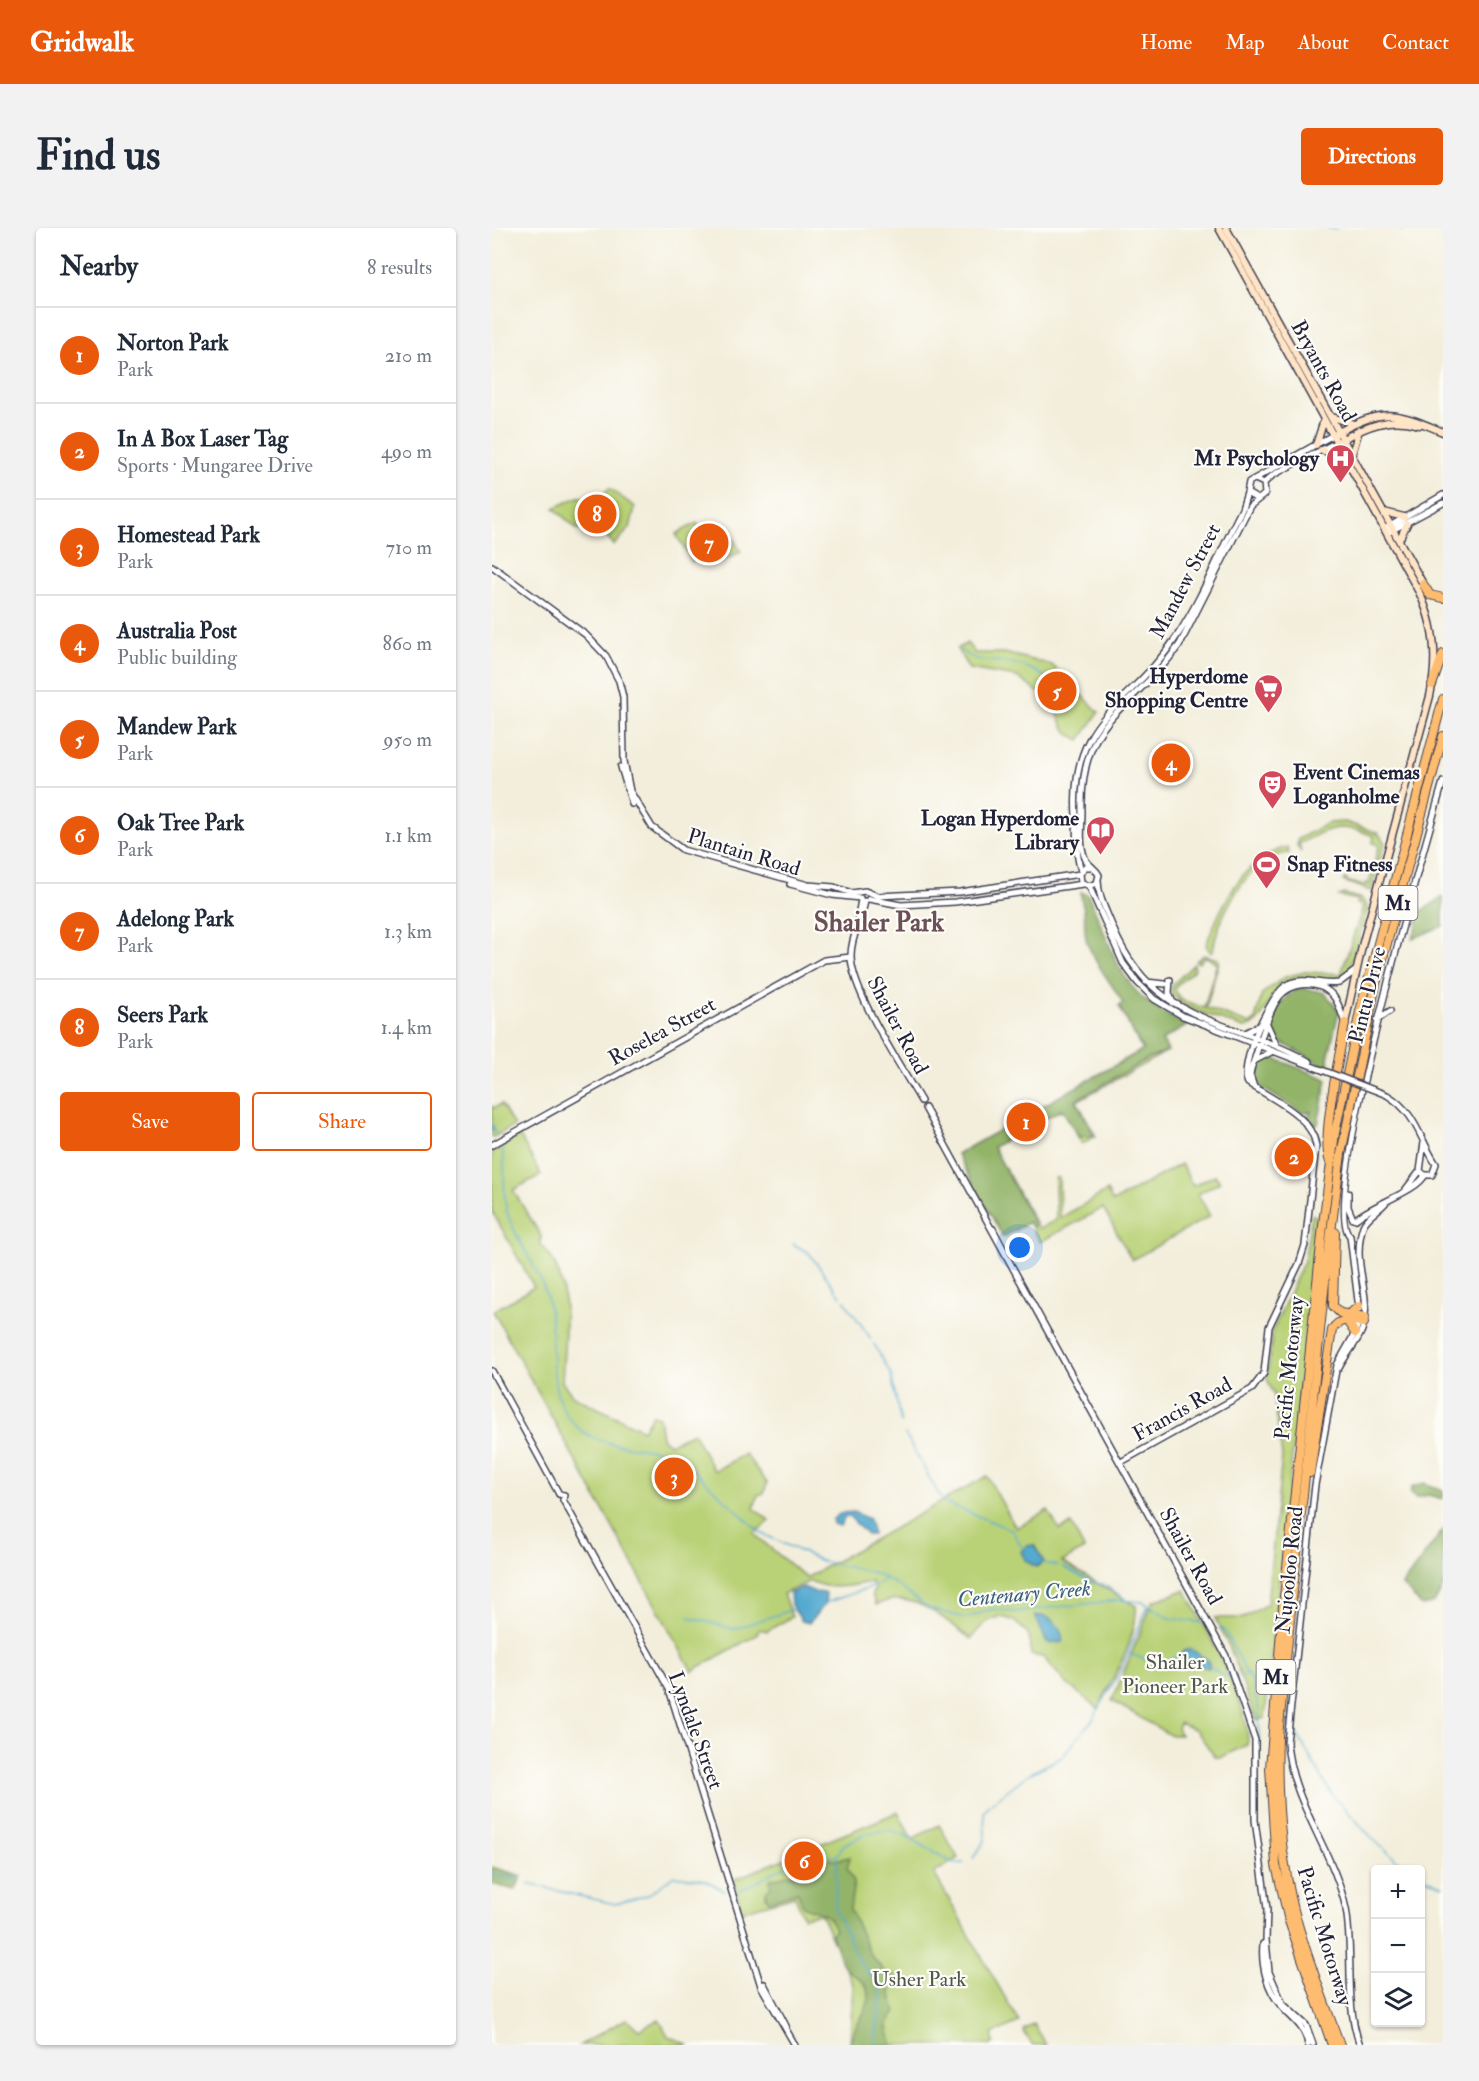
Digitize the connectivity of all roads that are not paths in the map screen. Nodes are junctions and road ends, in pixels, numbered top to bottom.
1 (1219, 228) edge
2 (1226, 228) edge
3 (1332, 417) junction
4 (1324, 420) junction
5 (1353, 424) junction
6 (1434, 428) junction
7 (1359, 430) junction
8 (1443, 432) edge
9 (1338, 437) junction
10 (1318, 447) junction
11 (1348, 456) junction
12 (1255, 479) junction
13 (1264, 483) junction
14 (1247, 493) junction
15 (1443, 495) edge
16 (1259, 498) junction
17 (1443, 503) edge
18 (1383, 512) junction
19 (1405, 520) junction
20 (1389, 529) junction
21 (1399, 540) junction
22 (492, 566) edge
23 (1423, 584) joint
24 (1443, 598) edge
25 (1443, 654) edge
26 (1432, 685) junction
27 (1443, 699) edge
28 (1443, 736) edge
29 (1443, 782) edge
30 (1091, 867) junction
31 (1080, 872) junction
32 (1098, 880) junction
33 (1086, 885) junction
34 (864, 897) junction
35 (851, 957) junction
36 (1355, 971) junction
37 (1146, 982) junction
38 (1173, 1003) junction
39 (1390, 1011) dead end
40 (1377, 1020) junction
41 (1345, 1023) junction
42 (1264, 1024) junction
43 (1244, 1036) junction
44 (1258, 1041) junction
45 (1276, 1045) junction
46 (1273, 1051) junction
47 (1250, 1054) junction
48 (1254, 1061) junction
49 (1322, 1070) junction
50 (1254, 1087) junction
51 (1424, 1142) junction
52 (492, 1145) edge
53 (1431, 1159) junction
54 (1423, 1160) junction
55 (1331, 1163) junction
56 (1422, 1173) junction
57 (1347, 1185) junction
58 (1386, 1202) junction
59 (1355, 1219) junction
60 (1332, 1222) junction
61 (1346, 1224) junction
62 (1363, 1226) junction
63 (1350, 1236) junction
64 (1360, 1236) junction
65 (1359, 1306) junction
66 (1348, 1318) junction
67 (1362, 1319) junction
68 (1355, 1333) junction
69 (492, 1371) edge
70 (1336, 1375) junction
71 (1121, 1462) junction
72 (1303, 1493) junction
73 (795, 2045) edge
74 (1311, 2045) edge
75 (1332, 2045) edge
76 (1340, 2045) edge
77 (1360, 2045) edge

1 - 4 main road, Bryants Road
2 - 3 main road, Bryants Road
3 - 5 main road
3 - 9 main road, Bryants Road
4 - 9 main road, Bryants Road
4 - 10 main road
5 - 6 main road
5 - 9 main road
6 - 7 main road
6 - 8 main road
7 - 9 main road
7 - 11 main road
9 - 10 street
9 - 11 main road, Bryants Road
10 - 11 main road
10 - 12 street
10 - 13 street
11 - 18 main road, Bryants Road
11 - 20 main road, Bryants Road
12 - 13 street
12 - 14 street
13 - 16 street
14 - 16 street
14 - 31 street, Mandew Street
15 - 19 street
16 - 30 street, Mandew Street
17 - 19 street
18 - 19 main road
18 - 20 main road, Bryants Road
19 - 20 street
19 - 21 main road
20 - 21 main road
20 - 26 main road
21 - 23 main road
22 - 34 street, Plantain Road
23 - 24 highway
25 - 26 highway
26 - 36 main road
27 - 55 highway, Pacific Motorway / M1
28 - 60 highway, Pacific Motorway / M1
29 - 40 street, Pintu Drive
30 - 31 street, Plantain Road
30 - 32 street, Mandew Street
31 - 33 street, Mandew Street
31 - 34 street, Plantain Road
32 - 33 street
32 - 37 street
33 - 34 street, Plantain Road
33 - 43 street
34 - 35 street, Shailer Road
35 - 52 street, Roselea Street
35 - 71 street, Shailer Road
36 - 41 main road
36 - 42 street
37 - 38 street
37 - 38 street
38 - 43 street
39 - 40 street
40 - 57 street, Pintu Drive
41 - 42 street
41 - 55 highway
42 - 43 street
42 - 44 street
42 - 45 street
43 - 44 street
43 - 47 street
44 - 45 street
44 - 46 street
44 - 47 street
44 - 48 street
45 - 49 street
46 - 48 street
46 - 49 street
47 - 50 street
48 - 50 street
49 - 51 street, bridge
50 - 71 street, Francis Road
51 - 53 street
51 - 54 street
53 - 54 street
53 - 56 street
54 - 56 street
55 - 75 highway, Pacific Motorway / M1
56 - 58 street
57 - 59 street, Pintu Drive
57 - 61 street, Pintu Drive
58 - 59 street
58 - 62 street
59 - 61 street
59 - 62 street
60 - 66 highway
60 - 72 highway, Pacific Motorway / M1
61 - 63 street
62 - 64 street
63 - 64 street
63 - 65 street
64 - 67 street
65 - 66 highway
65 - 67 street
66 - 67 highway
66 - 68 highway
66 - 72 highway
67 - 68 street
67 - 70 street
68 - 70 street
69 - 73 street, Lyndale Street
70 - 77 street, Nujooloo Road
71 - 74 street, Shailer Road
72 - 76 highway, Pacific Motorway / M1

